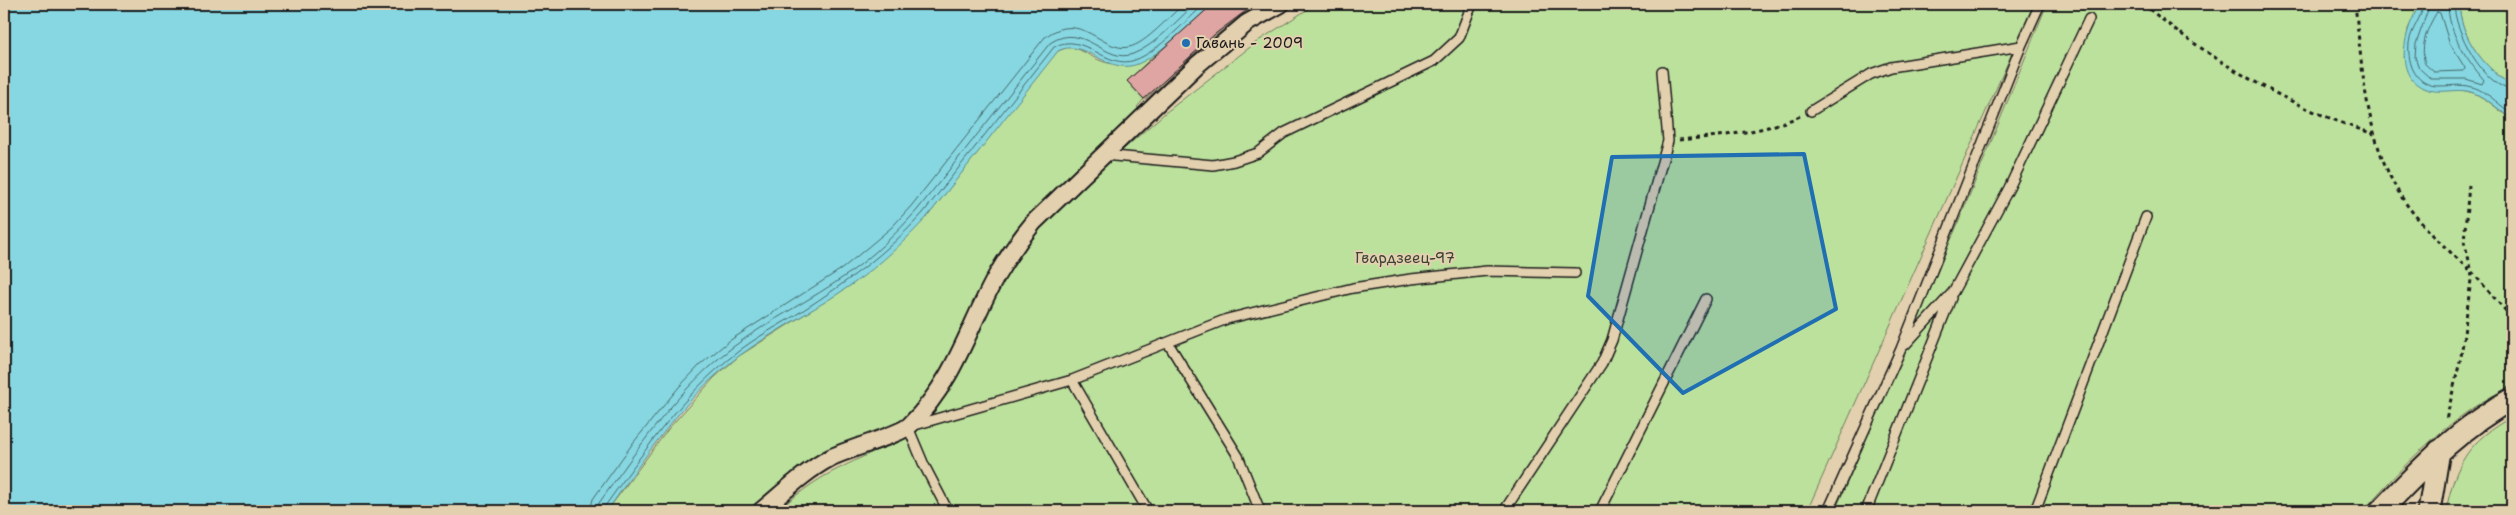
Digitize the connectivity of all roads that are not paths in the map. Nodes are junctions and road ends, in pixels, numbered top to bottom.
1 (1281, 4) edge
2 (1472, 4) edge
3 (2040, 4) edge
4 (2089, 19) dead end
5 (2021, 46) junction
6 (1662, 71) dead end
7 (1810, 111) road end
8 (1103, 155) junction
9 (2146, 217) dead end
10 (1575, 273) dead end
11 (1953, 292) junction
12 (1706, 299) dead end
13 (1168, 342) junction
14 (1901, 349) junction
15 (1072, 380) junction
16 (2512, 399) edge
17 (908, 427) junction
18 (2439, 451) junction
19 (762, 511) edge
20 (948, 511) edge
21 (1148, 511) edge
22 (1260, 511) edge
23 (1504, 511) edge
24 (1600, 511) edge
25 (1828, 511) edge
26 (1866, 511) edge
27 (2035, 511) edge
28 (2380, 511) edge
29 (2429, 511) edge

1 - 8 street
2 - 8 lane
3 - 5 lane
4 - 11 lane
5 - 7 lane
5 - 14 lane
6 - 23 lane
8 - 17 street
9 - 27 lane
10 - 13 lane
11 - 14 lane
11 - 26 lane
12 - 24 lane
13 - 15 lane
13 - 22 lane
14 - 25 lane
15 - 17 lane
15 - 21 lane
16 - 18 street
17 - 19 street
17 - 20 lane
18 - 28 street
18 - 29 street

